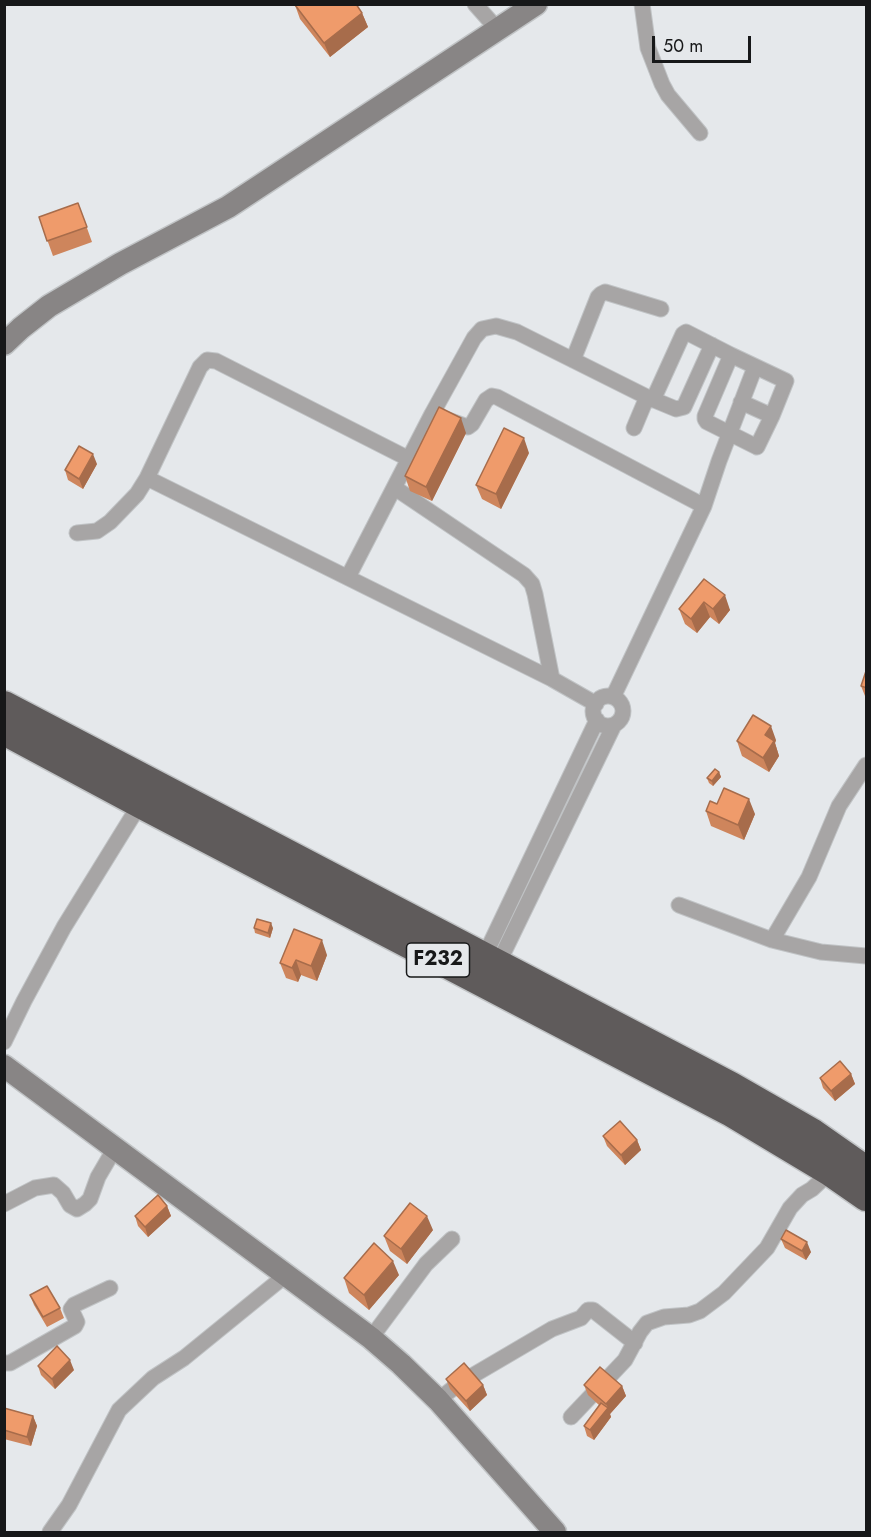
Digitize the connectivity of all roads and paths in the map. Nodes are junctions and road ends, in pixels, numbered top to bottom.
1 (475, 4) edge
2 (537, 4) edge
3 (642, 4) edge
4 (498, 30) junction
5 (700, 133) dead end
6 (662, 309) dead end
7 (4, 344) edge
8 (712, 345) junction
9 (731, 356) junction
10 (573, 360) junction
11 (755, 367) junction
12 (697, 380) junction
13 (717, 390) junction
14 (650, 399) junction
15 (741, 402) junction
16 (432, 414) junction
17 (772, 416) junction
18 (634, 428) dead end
19 (730, 433) junction
20 (409, 459) junction
21 (147, 478) junction
22 (395, 488) junction
23 (704, 506) junction
24 (77, 533) dead end
25 (348, 578) junction
26 (552, 679) junction
27 (613, 697) junction
28 (596, 704) junction
29 (4, 705) edge
30 (597, 720) junction
31 (614, 725) junction
32 (4, 731) edge
33 (867, 765) edge
34 (140, 804) junction
35 (678, 905) dead end
36 (772, 940) junction
37 (867, 956) edge
38 (491, 961) junction
39 (4, 1042) edge
40 (4, 1066) edge
41 (115, 1148) junction
42 (867, 1170) edge
43 (830, 1172) junction
44 (867, 1197) edge
45 (4, 1204) edge
46 (452, 1239) dead end
47 (286, 1275) junction
48 (110, 1288) dead end
49 (371, 1338) junction
50 (635, 1343) junction
51 (4, 1363) edge
52 (438, 1400) junction
53 (571, 1417) dead end
54 (50, 1533) edge
55 (555, 1533) edge

1 - 4 street
2 - 4 street
3 - 5 street
4 - 7 street
6 - 10 street
8 - 9 street
8 - 12 street
8 - 14 street
9 - 11 street
9 - 13 street
10 - 14 street
10 - 16 street
11 - 15 street
11 - 17 street
12 - 13 street
12 - 14 street
13 - 19 street
14 - 18 street
15 - 17 street
15 - 19 street
16 - 20 street
16 - 23 street
17 - 19 street
19 - 23 street
20 - 21 street
20 - 22 street
21 - 24 street
21 - 25 street
22 - 25 street
22 - 26 street
23 - 27 street
25 - 26 street
26 - 28 street
27 - 28 street
27 - 31 street
28 - 30 street
29 - 38 highway, F232
30 - 31 street
30 - 38 street
31 - 38 street
32 - 34 highway, F232
33 - 36 street
34 - 39 street
34 - 43 highway, F232
35 - 36 street
36 - 37 street
38 - 42 highway, F232
40 - 41 street
41 - 45 street
41 - 47 street
43 - 44 highway, F232
43 - 50 street
46 - 49 street
47 - 49 street
47 - 54 street
48 - 51 street
49 - 52 street
50 - 52 street
50 - 53 street
52 - 55 street

